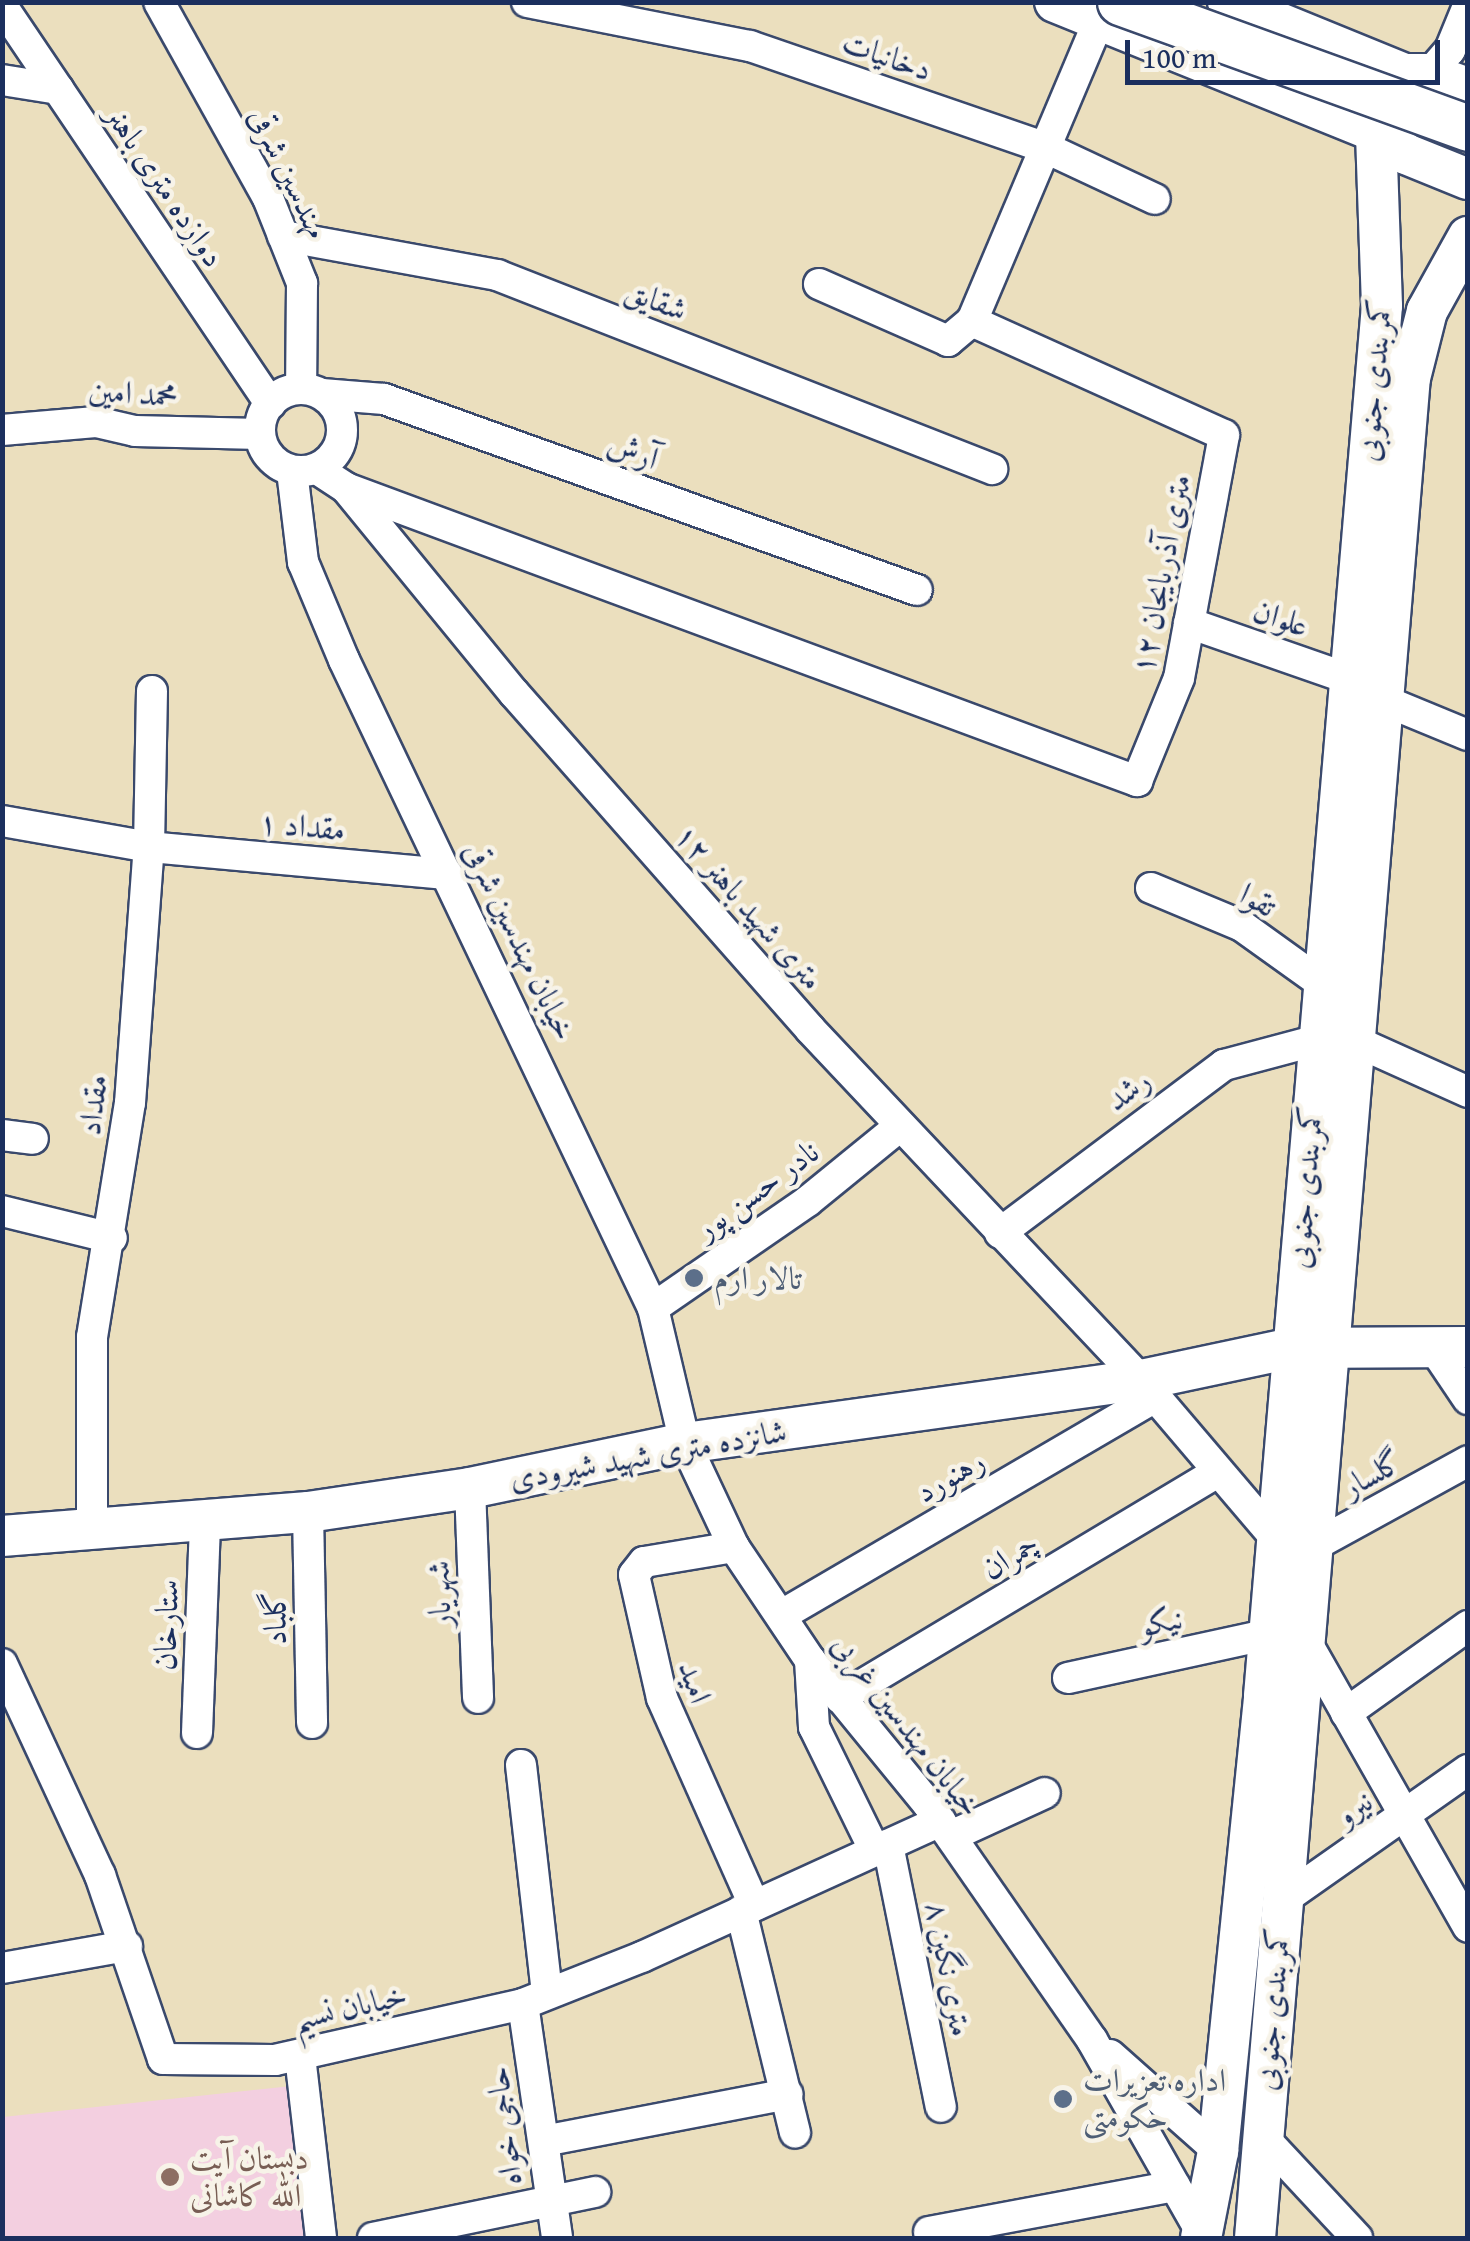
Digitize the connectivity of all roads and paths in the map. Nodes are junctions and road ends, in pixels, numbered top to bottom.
1 (159, 2) edge
2 (527, 2) edge
3 (1055, 2) edge
4 (1196, 2) edge
5 (1228, 2) edge
6 (2, 6) edge
7 (1468, 6) edge
8 (1110, 11) edge
9 (1329, 44) junction
10 (1417, 74) junction
11 (2, 80) edge
12 (1468, 88) edge
13 (58, 89) junction
14 (1468, 104) edge
15 (1314, 107) junction
16 (1468, 128) edge
17 (1380, 133) junction
18 (1046, 148) junction
19 (1468, 179) edge
20 (1154, 199) dead end
21 (283, 236) junction
22 (1468, 237) edge
23 (819, 284) dead end
24 (972, 321) junction
25 (1392, 377) junction
26 (311, 391) junction
27 (270, 404) junction
28 (2, 430) edge
29 (260, 434) junction
30 (992, 469) dead end
31 (305, 470) junction
32 (346, 488) junction
33 (917, 590) dead end
34 (1189, 623) junction
35 (1366, 689) junction
36 (152, 691) dead end
37 (1468, 735) edge
38 (2, 821) edge
39 (150, 847) junction
40 (448, 874) junction
41 (1150, 888) dead end
42 (1324, 986) junction
43 (1317, 1040) junction
44 (1357, 1042) junction
45 (1468, 1092) edge
46 (900, 1126) junction
47 (2, 1136) edge
48 (33, 1140) dead end
49 (2, 1211) edge
50 (1000, 1233) junction
51 (112, 1238) junction
52 (653, 1308) junction
53 (1310, 1346) junction
54 (1450, 1347) edge
55 (1147, 1389) junction
56 (1468, 1399) edge
57 (685, 1442) junction
58 (1468, 1461) edge
59 (1216, 1474) junction
60 (470, 1488) junction
61 (308, 1512) junction
62 (205, 1520) junction
63 (92, 1525) junction
64 (2, 1536) edge
65 (1294, 1544) junction
66 (734, 1547) junction
67 (782, 1615) junction
68 (1468, 1626) edge
69 (1286, 1636) junction
70 (810, 1660) junction
71 (2, 1664) edge
72 (1068, 1678) dead end
73 (478, 1698) dead end
74 (840, 1698) junction
75 (1346, 1713) junction
76 (312, 1723) dead end
77 (197, 1733) dead end
78 (521, 1766) dead end
79 (1468, 1770) edge
80 (1044, 1793) dead end
81 (1404, 1816) junction
82 (946, 1828) junction
83 (881, 1847) junction
84 (1280, 1902) junction
85 (748, 1908) junction
86 (1468, 1927) edge
87 (126, 1946) junction
88 (2, 1968) edge
89 (535, 1999) junction
90 (1092, 2040) junction
91 (300, 2056) junction
92 (788, 2094) junction
93 (1222, 2097) junction
94 (941, 2107) dead end
95 (1262, 2120) junction
96 (795, 2132) dead end
97 (544, 2141) junction
98 (1218, 2150) junction
99 (1175, 2186) junction
100 (596, 2192) dead end
101 (548, 2201) junction
102 (928, 2232) dead end
103 (1202, 2236) edge
104 (321, 2238) edge
105 (372, 2238) edge
106 (557, 2238) edge
107 (1255, 2238) edge
108 (1357, 2238) edge

1 - 21 street, مهندسین شرقی
2 - 18 street, دخانیات
3 - 8 main road
4 - 14 highway
5 - 9 main road
6 - 13 street, دوازده متری باهنر
7 - 10 street
8 - 15 main road
8 - 16 highway, bridge
8 - 18 street
9 - 10 main road
9 - 15 main road
10 - 12 main road
10 - 17 main road, کمربندی جنوبی
11 - 13 street
13 - 27 street, دوازده متری باهنر
15 - 17 main road
17 - 19 main road
17 - 25 main road, کمربندی جنوبی
18 - 20 street, دخانیات
18 - 24 street
21 - 26 street, مهندسین شرقی
21 - 30 street, شقایق
22 - 25 main road, کمربندی جنوبی
23 - 24 street
24 - 34 street, ۱۲ متری آذربایجان
25 - 35 main road, کمربندی جنوبی
26 - 27 street
26 - 31 street
26 - 33 street, آرش
27 - 29 street
28 - 29 street, محمد امین
29 - 31 street
31 - 32 street, ۱۲ متری شهید باهنر
31 - 40 street, خیابان مهندسین شرقی
32 - 34 street, ۱۲ متری آذربایجان
32 - 46 street, ۱۲ متری شهید باهنر
34 - 35 street, علوان
35 - 37 street, علوان
35 - 42 main road, کمربندی جنوبی
35 - 44 main road, کمربندی جنوبی
36 - 39 street, مقداد
38 - 39 street, مقداد ۱
39 - 40 street, مقداد ۱
39 - 51 street, مقداد
40 - 52 street, خیابان مهندسین شرقی
41 - 42 street, تقوا
42 - 43 main road, کمربندی جنوبی
43 - 50 street, رشد
43 - 53 main road, کمربندی جنوبی
44 - 45 street
44 - 53 main road, کمربندی جنوبی
46 - 50 street, ۱۲ متری شهید باهنر
46 - 52 street, نادر حسن پور
47 - 48 street
49 - 51 street
50 - 55 street, ۱۲ متری شهید باهنر
51 - 63 street, مقداد
52 - 57 street, خیابان مهندسین شرقی
53 - 54 main road, شانزده متری شهید شیرودی
53 - 55 main road, شانزده متری شهید شیرودی
53 - 65 main road, کمربندی جنوبی
54 - 56 street
55 - 57 main road, شانزده متری شهید شیرودی
55 - 59 street, ۱۲ متری شهید باهنر
55 - 67 street, رهنورد
57 - 60 main road, شانزده متری شهید شیرودی
57 - 66 street, خیابان مهندسین غربی
58 - 65 street, گلسار
59 - 65 street, ۱۲ متری شهید باهنر
59 - 74 street, چمران
60 - 61 main road, شانزده متری شهید شیرودی
60 - 73 street, شهریار
61 - 62 main road, شانزده متری شهید شیرودی
61 - 76 street, گلباد
62 - 63 main road, شانزده متری شهید شیرودی
62 - 77 street, ستارخان
63 - 64 main road, شانزده متری شهید شیرودی
65 - 69 main road, کمربندی جنوبی
66 - 67 street, خیابان مهندسین غربی
66 - 85 street, امید
67 - 70 street, خیابان مهندسین غربی
68 - 75 street
69 - 72 street, نیکو
69 - 75 street
69 - 84 main road, کمربندی جنوبی
69 - 93 main road, کمربندی جنوبی
70 - 74 street, خیابان مهندسین غربی
70 - 83 street, ۸ متری نگین
71 - 87 street, خیابان نسیم
74 - 82 street, خیابان مهندسین غربی
75 - 81 street
78 - 89 street, حاجی خواه
79 - 81 street, نیرو
80 - 82 street, خیابان نسیم
81 - 84 street, نیرو
81 - 86 street
82 - 83 street, خیابان نسیم
82 - 90 street, خیابان مهندسین غربی
83 - 85 street, خیابان نسیم
83 - 94 street, ۸ متری نگین
84 - 95 main road, کمربندی جنوبی
85 - 89 street, خیابان نسیم
85 - 92 street
87 - 88 street
87 - 91 street, خیابان نسیم
89 - 91 street, خیابان نسیم
89 - 97 street, حاجی خواه
90 - 98 street
90 - 99 street
91 - 104 street
92 - 96 street
92 - 97 street
93 - 95 main road
93 - 98 main road, کمربندی جنوبی
95 - 107 main road, کمربندی جنوبی
95 - 108 street
97 - 101 street, حاجی خواه
98 - 103 main road, کمربندی جنوبی
99 - 102 street
99 - 103 street
100 - 101 street
101 - 105 street
101 - 106 street, حاجی خواه

